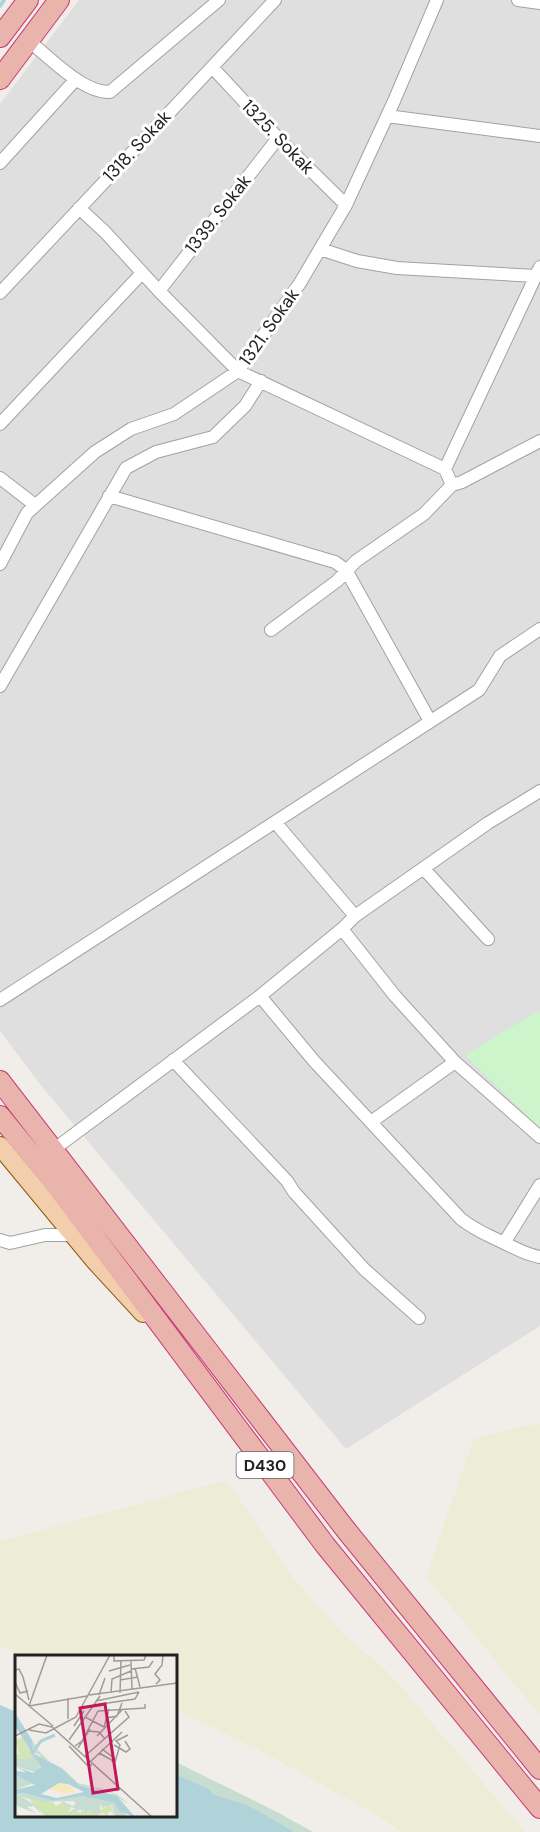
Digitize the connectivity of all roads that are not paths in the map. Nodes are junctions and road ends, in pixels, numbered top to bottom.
1 (28, 0) edge
2 (59, 0) edge
3 (219, 0) edge
4 (275, 0) edge
5 (437, 0) edge
6 (518, 0) edge
7 (540, 3) edge
8 (0, 37) edge
9 (29, 41) junction
10 (212, 67) junction
11 (0, 79) edge
12 (76, 79) junction
13 (387, 116) junction
14 (540, 136) edge
15 (278, 138) junction
16 (0, 163) edge
17 (346, 205) junction
18 (79, 208) junction
19 (320, 249) junction
20 (142, 273) junction
21 (537, 278) edge
22 (159, 291) junction
23 (0, 293) edge
24 (238, 371) junction
25 (261, 381) junction
26 (0, 424) edge
27 (540, 441) edge
28 (445, 469) junction
29 (0, 478) edge
30 (452, 485) junction
31 (109, 496) junction
32 (35, 505) junction
33 (0, 564) edge
34 (346, 570) junction
35 (540, 629) edge
36 (272, 630) dead end
37 (0, 686) edge
38 (430, 721) junction
39 (540, 791) edge
40 (275, 822) junction
41 (424, 869) junction
42 (355, 916) junction
43 (342, 929) junction
44 (488, 939) dead end
45 (260, 996) junction
46 (0, 1000) edge
47 (173, 1060) junction
48 (454, 1062) junction
49 (0, 1081) edge
50 (0, 1116) edge
51 (370, 1122) junction
52 (540, 1137) edge
53 (0, 1146) edge
54 (53, 1150) junction
55 (540, 1185) edge
56 (73, 1235) junction
57 (0, 1240) edge
58 (504, 1243) junction
59 (540, 1257) edge
60 (419, 1318) dead end
61 (194, 1369) junction
62 (540, 1768) edge
63 (540, 1808) edge

1 - 8 highway
2 - 9 highway
3 - 12 street
4 - 10 street, 1318. Sokak
5 - 13 street, 1321. Sokak
6 - 7 street
9 - 11 highway
9 - 12 street
10 - 15 street, 1325. Sokak
10 - 18 street, 1318. Sokak
12 - 16 street
13 - 14 street
13 - 17 street, 1321. Sokak
15 - 17 street, 1325. Sokak
15 - 22 street, 1339. Sokak
17 - 19 street, 1321. Sokak
18 - 20 street
18 - 23 street, 1318. Sokak
19 - 21 street
19 - 24 street, 1321. Sokak
20 - 22 street
20 - 26 street
21 - 28 street
22 - 24 street
24 - 25 street
24 - 32 street, 1321. Sokak
25 - 28 street
25 - 31 street
27 - 30 street
28 - 30 street
29 - 32 street
30 - 34 street
31 - 34 street
31 - 37 street
32 - 33 street, 1321. Sokak
34 - 36 street
34 - 38 street
35 - 38 street
38 - 40 street
39 - 41 street
40 - 42 street
40 - 46 street
41 - 42 street
41 - 44 street
42 - 43 street
43 - 45 street
43 - 48 street
45 - 47 street
45 - 51 street
47 - 54 street
47 - 60 street
48 - 51 street
48 - 52 street
49 - 54 highway, D430
50 - 61 highway, D430
51 - 58 street
53 - 56 main road
54 - 62 highway, D430
55 - 58 street
56 - 57 street
56 - 61 main road
58 - 59 street
61 - 63 highway, D430

